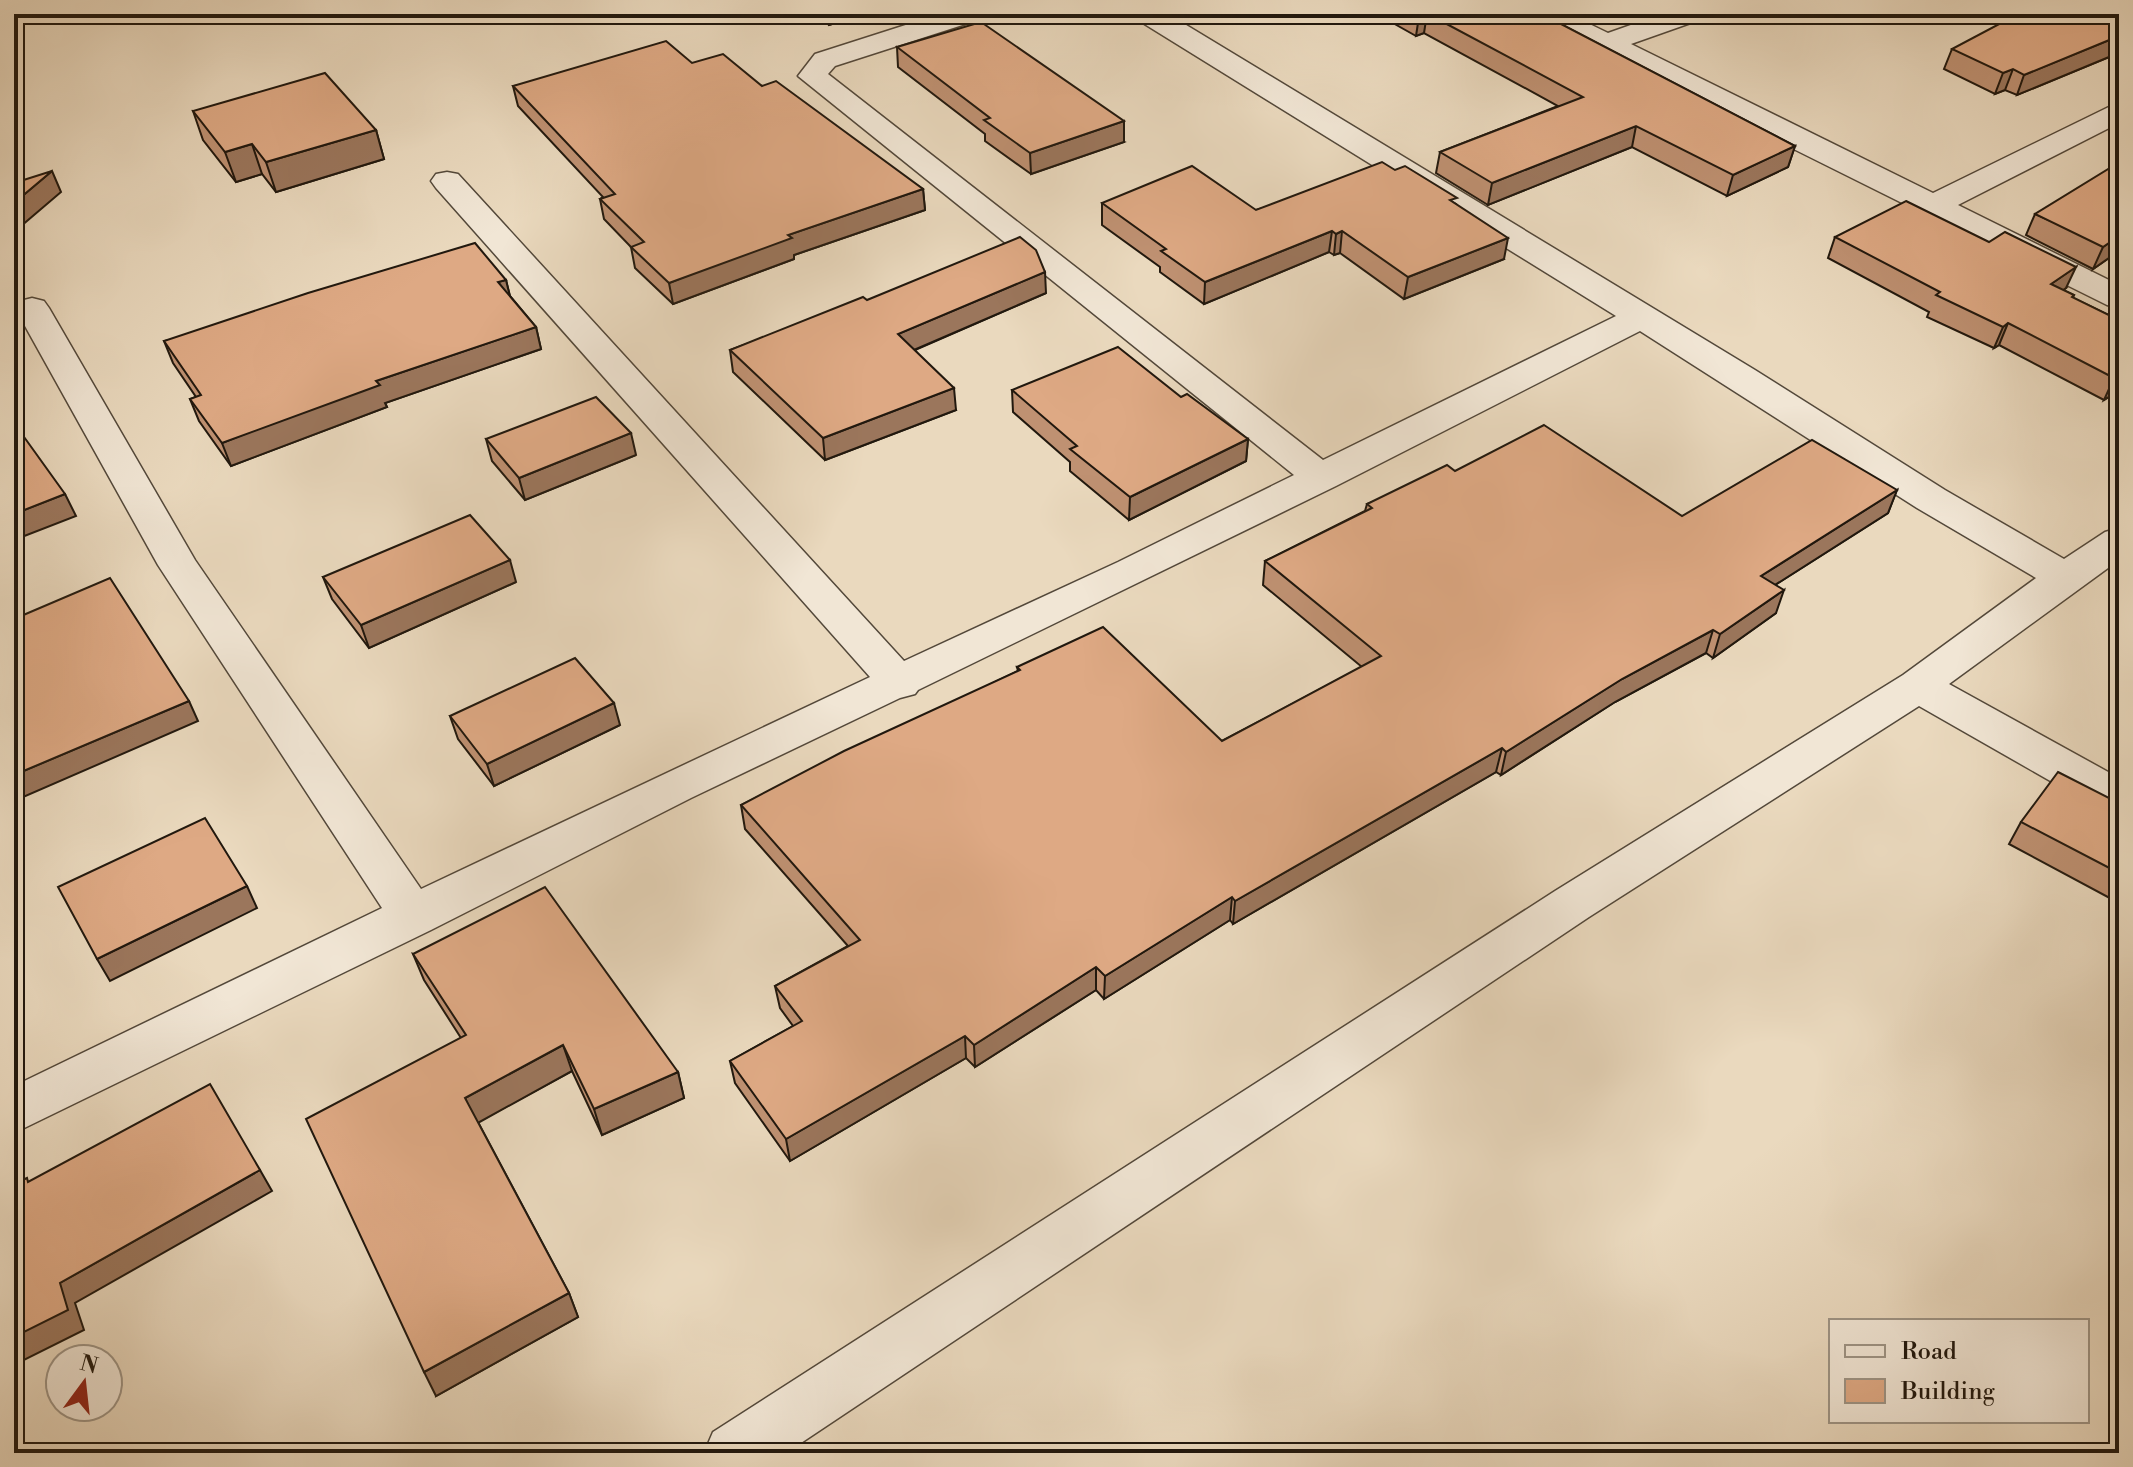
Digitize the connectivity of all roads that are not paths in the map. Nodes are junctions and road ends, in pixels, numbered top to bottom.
1 (968, 14) edge
2 (1148, 14) edge
3 (1547, 14) edge
4 (1689, 14) edge
5 (1605, 44) junction
6 (2119, 111) edge
7 (447, 181) dead end
8 (1934, 205) junction
9 (2119, 298) edge
10 (32, 308) dead end
11 (1640, 317) junction
12 (1322, 478) junction
13 (2119, 541) edge
14 (2065, 577) junction
15 (900, 683) junction
16 (1918, 686) junction
17 (2119, 799) edge
18 (414, 917) junction
19 (14, 1111) edge
20 (734, 1453) edge

1 - 12 street
2 - 11 street
3 - 5 street
4 - 5 street
5 - 8 street
6 - 8 street
7 - 15 street
8 - 9 street
10 - 18 street
11 - 12 street
11 - 14 street
12 - 15 street
13 - 14 street
14 - 16 street
15 - 18 street
16 - 17 street
16 - 20 street
18 - 19 street

